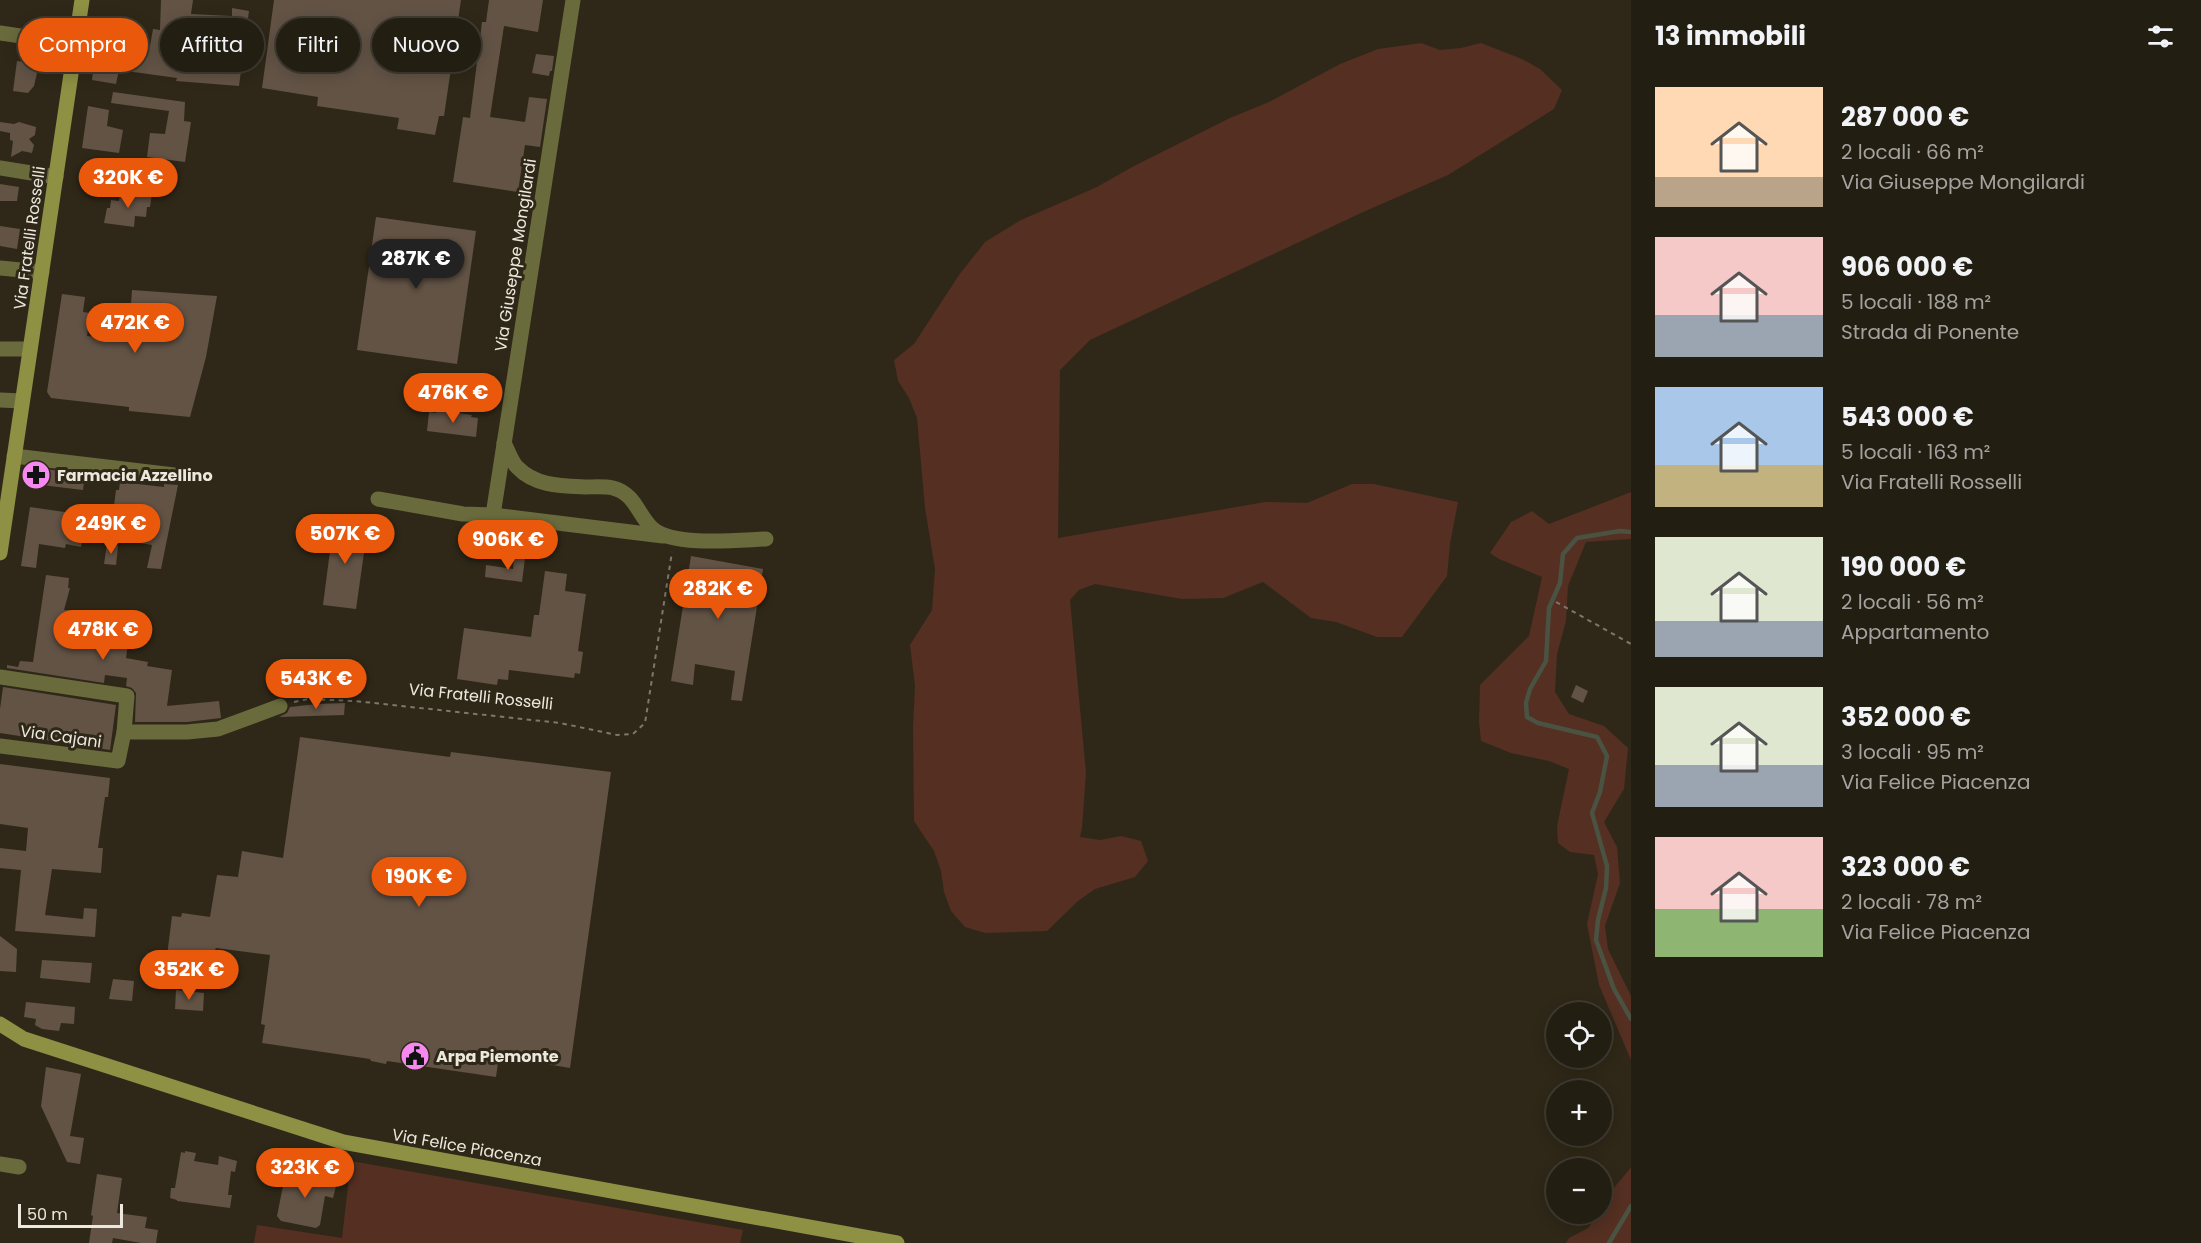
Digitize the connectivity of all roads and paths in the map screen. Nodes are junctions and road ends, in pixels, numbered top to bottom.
1 (82, 0) edge
2 (573, 0) edge
3 (79, 18) edge
4 (0, 33) edge
5 (18, 36) edge
6 (71, 72) edge
7 (0, 168) edge
8 (56, 177) junction
9 (0, 268) edge
10 (42, 272) junction
11 (0, 349) edge
12 (30, 349) junction
13 (0, 400) edge
14 (22, 401) junction
15 (504, 443) junction
16 (14, 456) junction
17 (174, 476) dead end
18 (378, 499) dead end
19 (493, 515) junction
20 (670, 537) junction
21 (766, 539) dead end
22 (0, 553) edge
23 (1556, 602) dead end
24 (1631, 644) edge
25 (0, 677) edge
26 (280, 706) joint
27 (124, 732) junction
28 (0, 746) edge
29 (3, 1028) edge
30 (0, 1164) edge
31 (19, 1167) dead end
32 (887, 1242) edge

1 - 3 street, Via Fratelli Rosselli
2 - 15 street, Via Giuseppe Mongilardi
4 - 5 street
6 - 8 street, Via Fratelli Rosselli
7 - 8 street
8 - 10 street, Via Fratelli Rosselli
9 - 10 street
10 - 12 street, Via Fratelli Rosselli
11 - 12 street
12 - 14 street, Via Fratelli Rosselli
13 - 14 street
14 - 16 street, Via Fratelli Rosselli
15 - 19 street, Via Giuseppe Mongilardi
15 - 20 street
16 - 17 street
16 - 22 street, Via Fratelli Rosselli
18 - 19 street
19 - 20 street
20 - 21 street
20 - 26 path, Via Fratelli Rosselli
23 - 24 path
25 - 27 street
26 - 27 street
27 - 28 street, Via Cajani
29 - 32 street, Via Felice Piacenza
30 - 31 street

